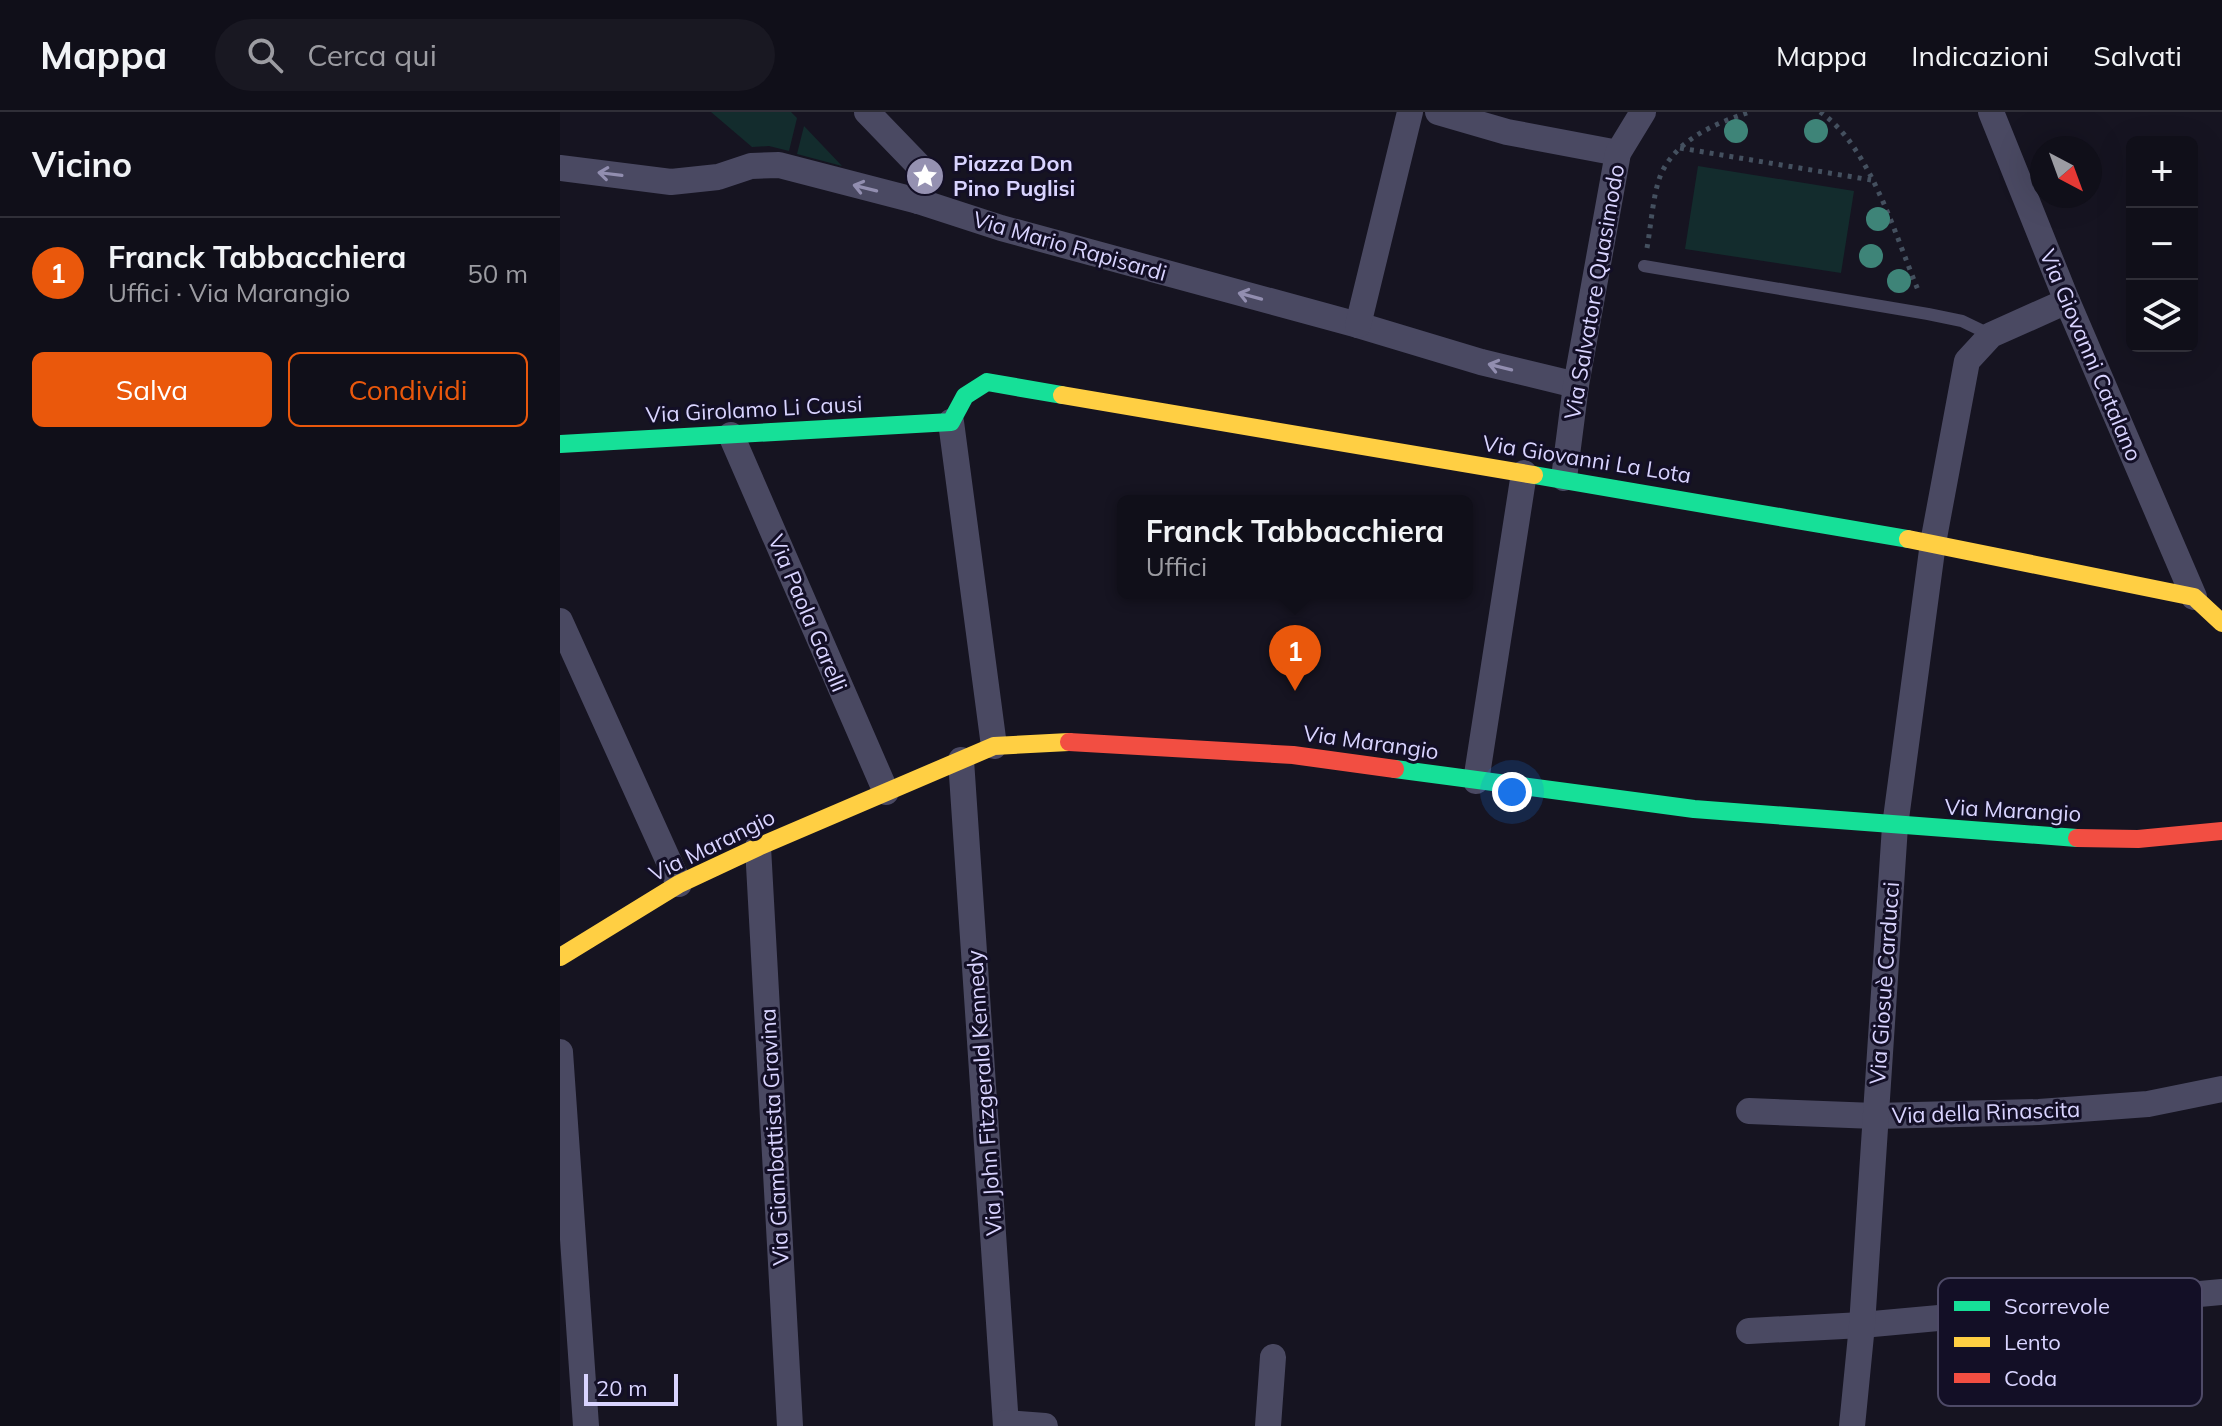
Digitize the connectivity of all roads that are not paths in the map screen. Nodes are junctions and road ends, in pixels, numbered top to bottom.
1 (867, 112) edge
2 (1438, 112) edge
3 (1643, 112) edge
4 (1991, 112) edge
5 (1405, 113) edge
6 (1618, 153) junction
7 (560, 168) edge
8 (918, 201) junction
9 (1644, 266) road end
10 (2067, 301) junction
11 (1358, 325) junction
12 (1991, 335) junction
13 (1576, 385) junction
14 (951, 422) junction
15 (731, 435) junction
16 (560, 444) edge
17 (1524, 473) junction
18 (1564, 478) junction
19 (1933, 543) junction
20 (2194, 597) junction
21 (560, 621) edge
22 (2222, 623) edge
23 (994, 746) junction
24 (961, 760) junction
25 (1476, 781) junction
26 (886, 792) junction
27 (1895, 826) junction
28 (2222, 831) edge
29 (758, 847) junction
30 (679, 884) junction
31 (560, 957) edge
32 (560, 1052) edge
33 (2222, 1089) edge
34 (1749, 1111) dead end
35 (1875, 1116) junction
36 (2222, 1292) edge
37 (2202, 1294) edge
38 (1938, 1318) edge
39 (1862, 1325) junction
40 (1749, 1331) dead end
41 (1273, 1357) dead end
42 (1006, 1425) edge
43 (586, 1426) edge
44 (790, 1426) edge
45 (1045, 1426) edge
46 (1268, 1426) edge
47 (1852, 1426) edge

1 - 8 street
2 - 6 street
3 - 6 street
4 - 10 street, Via Giovanni Catalano
5 - 11 street
6 - 13 street, Via Salvatore Quasimodo
8 -> 7 street, Via Mario Rapisardi
11 -> 8 street, Via Mario Rapisardi
9 - 12 lane
10 - 12 street
10 - 20 street, Via Giovanni Catalano
13 -> 11 street, Via Mario Rapisardi
12 - 19 street, Via Giosuè Carducci
13 - 18 street, Via Salvatore Quasimodo
14 - 15 street, Via Girolamo Li Causi
14 - 17 street, Via Giovanni La Lota
14 - 23 street
15 - 16 street, Via Girolamo Li Causi
15 - 26 street, Via Paola Garelli
17 - 18 street, Via Giovanni La Lota
17 - 25 street
18 - 19 street, Via Giovanni La Lota
19 - 20 street, Via Giovanni La Lota
19 - 27 street, Via Giosuè Carducci
20 - 22 street
21 - 30 street
23 - 24 street, Via Marangio
23 - 25 street, Via Marangio
24 - 26 street, Via Marangio
24 - 42 street, Via John Fitzgerald Kennedy
25 - 27 street, Via Marangio
26 - 29 street, Via Marangio
27 - 28 street, Via Marangio
27 - 35 street, Via Giosuè Carducci
29 - 30 street, Via Marangio
29 - 44 street, Via Giambattista Gravina
30 - 31 street, Via Marangio
32 - 43 street
33 - 35 street, Via della Rinascita
34 - 35 street, Via della Rinascita
35 - 39 street, Via Giosuè Carducci
36 - 37 street
38 - 39 street
39 - 40 street
39 - 47 street, Via Giosuè Carducci
41 - 46 street
42 - 45 street

